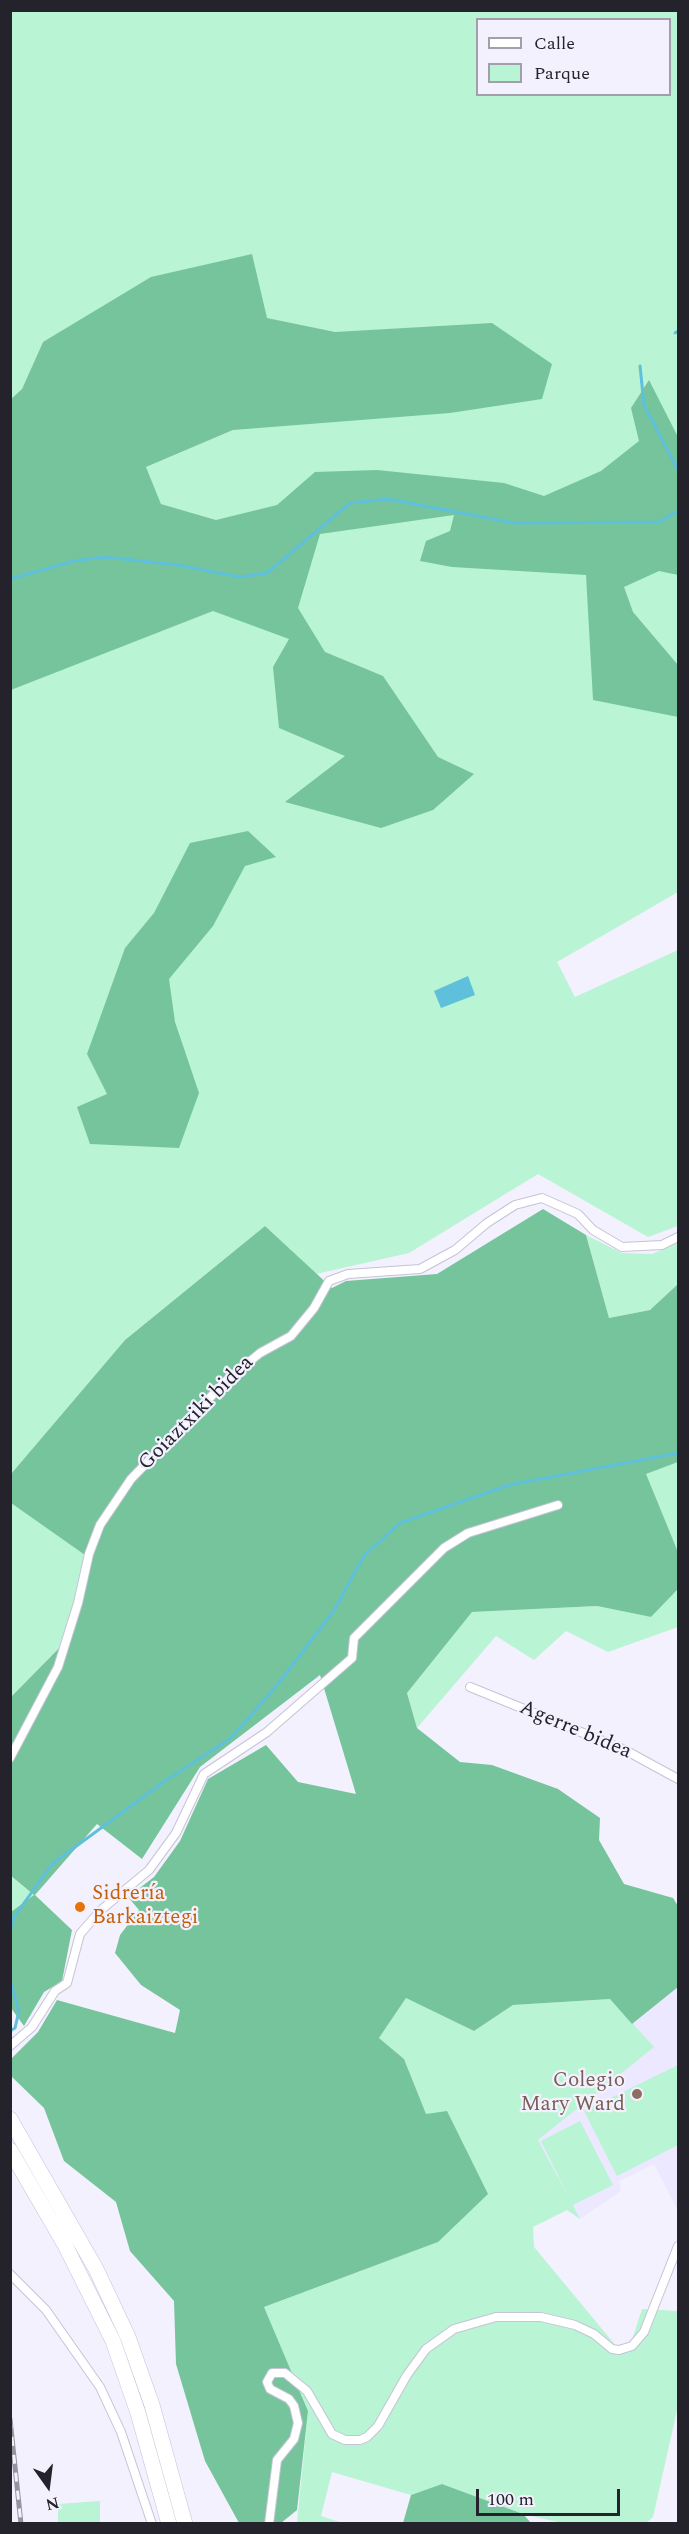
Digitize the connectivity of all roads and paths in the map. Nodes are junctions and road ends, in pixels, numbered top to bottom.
1 (678, 1237) edge
2 (558, 1505) dead end
3 (470, 1687) dead end
4 (10, 1758) edge
5 (678, 1779) edge
6 (10, 2046) edge
7 (10, 2119) edge
8 (10, 2150) edge
9 (678, 2246) edge
10 (10, 2274) edge
11 (153, 2523) edge
12 (169, 2523) edge
13 (185, 2523) edge
14 (269, 2523) edge

1 - 4 street, Goiaztxiki bidea
2 - 6 street
3 - 5 street, Agerre bidea
7 - 13 highway
8 - 12 highway
9 - 14 street
10 - 11 street

